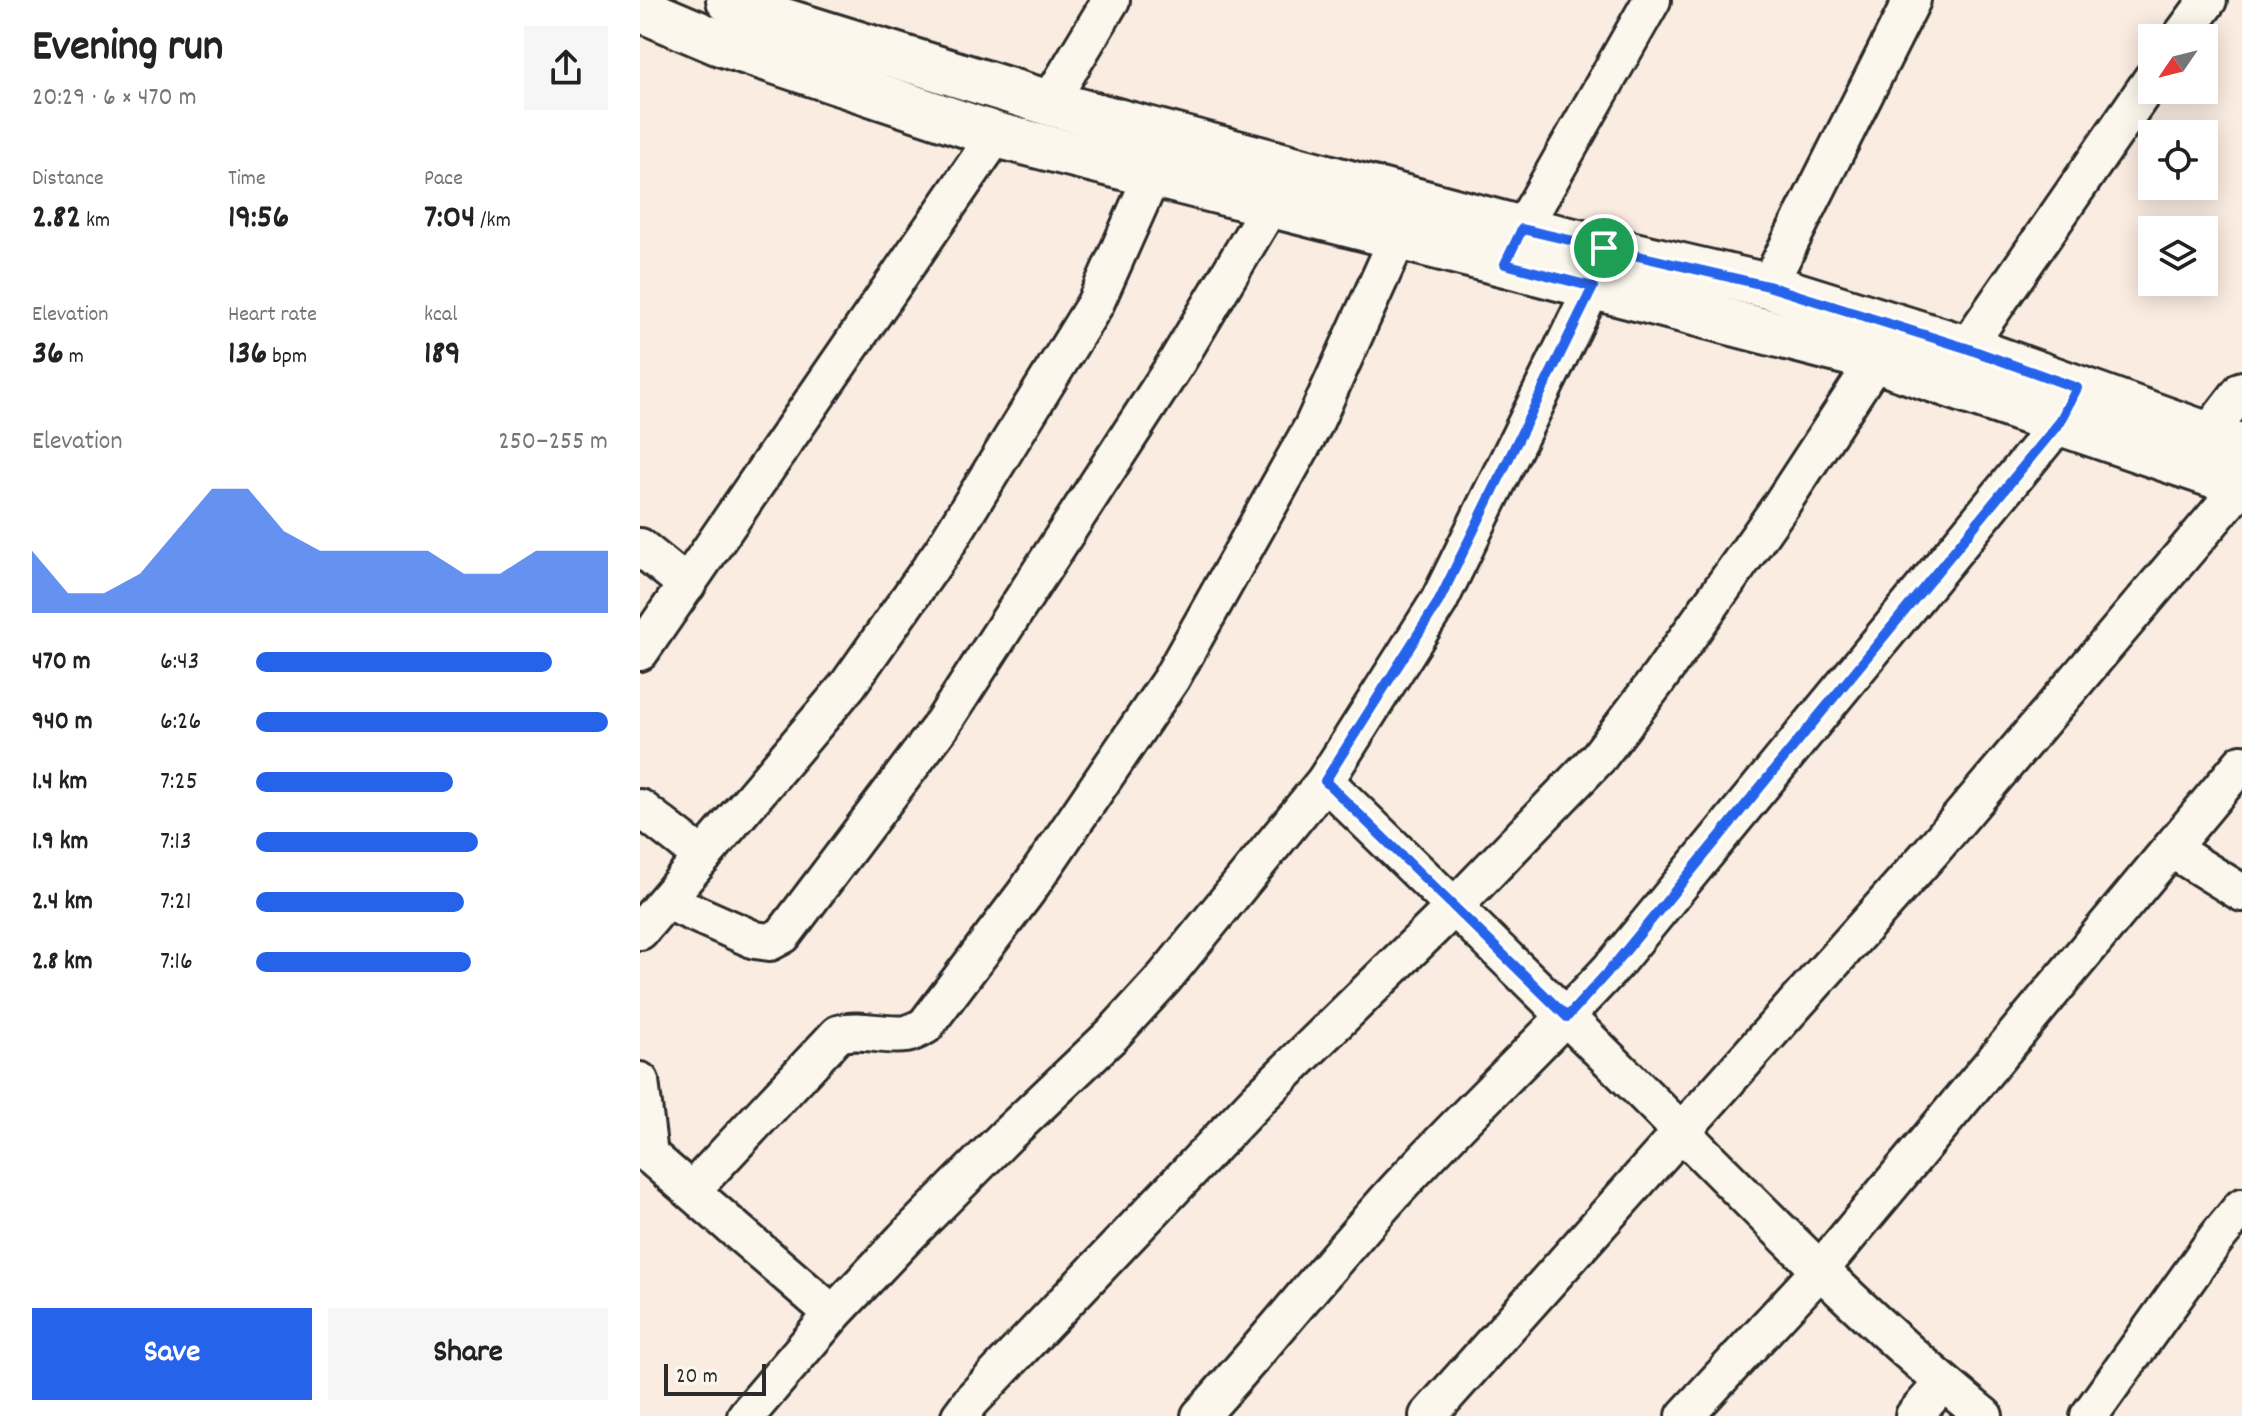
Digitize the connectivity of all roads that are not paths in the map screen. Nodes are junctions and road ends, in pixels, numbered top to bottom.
1 (729, 0) edge
2 (1111, 0) edge
3 (1652, 0) edge
4 (1912, 0) edge
5 (640, 9) edge
6 (2138, 99) edge
7 (1049, 103) junction
8 (996, 135) junction
9 (1152, 176) junction
10 (1270, 206) junction
11 (1398, 238) junction
12 (1514, 247) junction
13 (1768, 286) junction
14 (1593, 287) junction
15 (1966, 348) junction
16 (1876, 360) junction
17 (2242, 390) edge
18 (2068, 405) junction
19 (2225, 440) edge
20 (2242, 485) edge
21 (640, 547) edge
22 (687, 585) junction
23 (640, 652) edge
24 (2242, 763) edge
25 (1325, 781) junction
26 (640, 808) edge
27 (2171, 849) junction
28 (703, 857) junction
29 (2242, 893) edge
30 (667, 901) junction
31 (1454, 907) junction
32 (640, 931) edge
33 (1567, 1017) junction
34 (640, 1081) edge
35 (1681, 1131) junction
36 (645, 1151) edge
37 (692, 1190) junction
38 (2242, 1207) edge
39 (1820, 1270) junction
40 (833, 1314) junction
41 (1943, 1383) junction
42 (746, 1416) edge
43 (960, 1416) edge
44 (1200, 1416) edge
45 (1428, 1416) edge
46 (1685, 1416) edge
47 (1914, 1416) edge
48 (1984, 1416) edge
49 (2089, 1416) edge

1 - 7 main road
2 - 7 street
3 - 12 street
4 - 13 street
5 - 8 main road
6 - 15 street
7 - 12 main road
8 - 9 main road
8 - 22 street
9 - 10 main road
9 - 28 street
10 - 11 main road
10 - 30 street
11 - 12 main road
11 - 37 street
12 - 13 main road
12 - 14 main road
13 - 15 main road
14 - 16 main road
14 - 25 street
15 - 18 main road
16 - 18 main road
16 - 31 street
17 - 19 street
18 - 19 main road
18 - 20 main road
18 - 33 street
20 - 35 street
21 - 22 street
22 - 23 street
24 - 27 street
25 - 31 street
25 - 40 street
26 - 28 street
27 - 29 street
27 - 39 street
28 - 30 street
30 - 32 street
31 - 33 street
31 - 43 street
33 - 35 street
33 - 44 street
34 - 36 street
35 - 39 street
35 - 45 street
36 - 37 street
37 - 40 street
38 - 49 street
39 - 41 street
39 - 46 street
40 - 42 street
41 - 47 street
41 - 48 street

